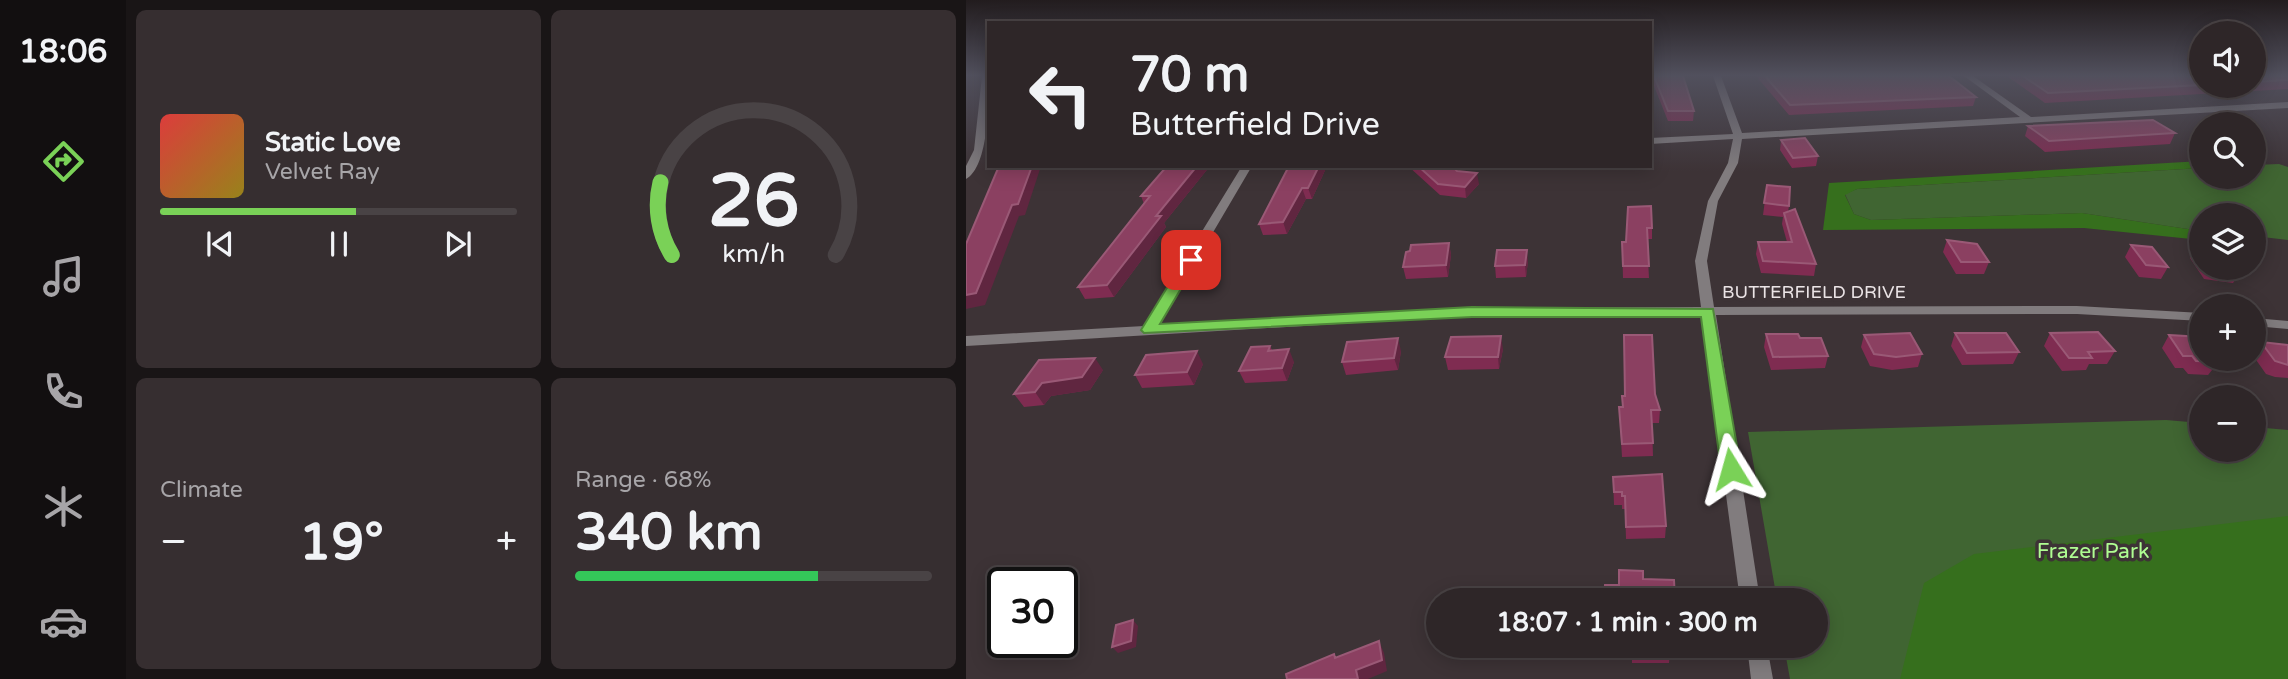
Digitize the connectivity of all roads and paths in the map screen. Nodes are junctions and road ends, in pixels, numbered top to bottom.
1 (983, 108) edge
2 (1728, 108) edge
3 (2012, 108) edge
4 (2238, 108) edge
5 (2028, 119) junction
6 (1738, 136) junction
7 (1652, 141) edge
8 (1246, 168) edge
9 (966, 176) edge
10 (1708, 312) junction
11 (2189, 316) edge
12 (2266, 323) edge
13 (2288, 325) edge
14 (1149, 330) junction
15 (966, 341) edge
16 (1748, 588) edge
17 (1759, 658) edge
18 (1762, 679) edge

1 - 9 street
2 - 6 street
3 - 5 street
4 - 5 street
5 - 6 street
6 - 7 street
6 - 10 street
8 - 14 street
10 - 11 street, BUTTERFIELD DRIVE
10 - 14 street, BUTTERFIELD DRIVE
10 - 16 street
12 - 13 street
14 - 15 street, BUTTERFIELD DRIVE
17 - 18 street

